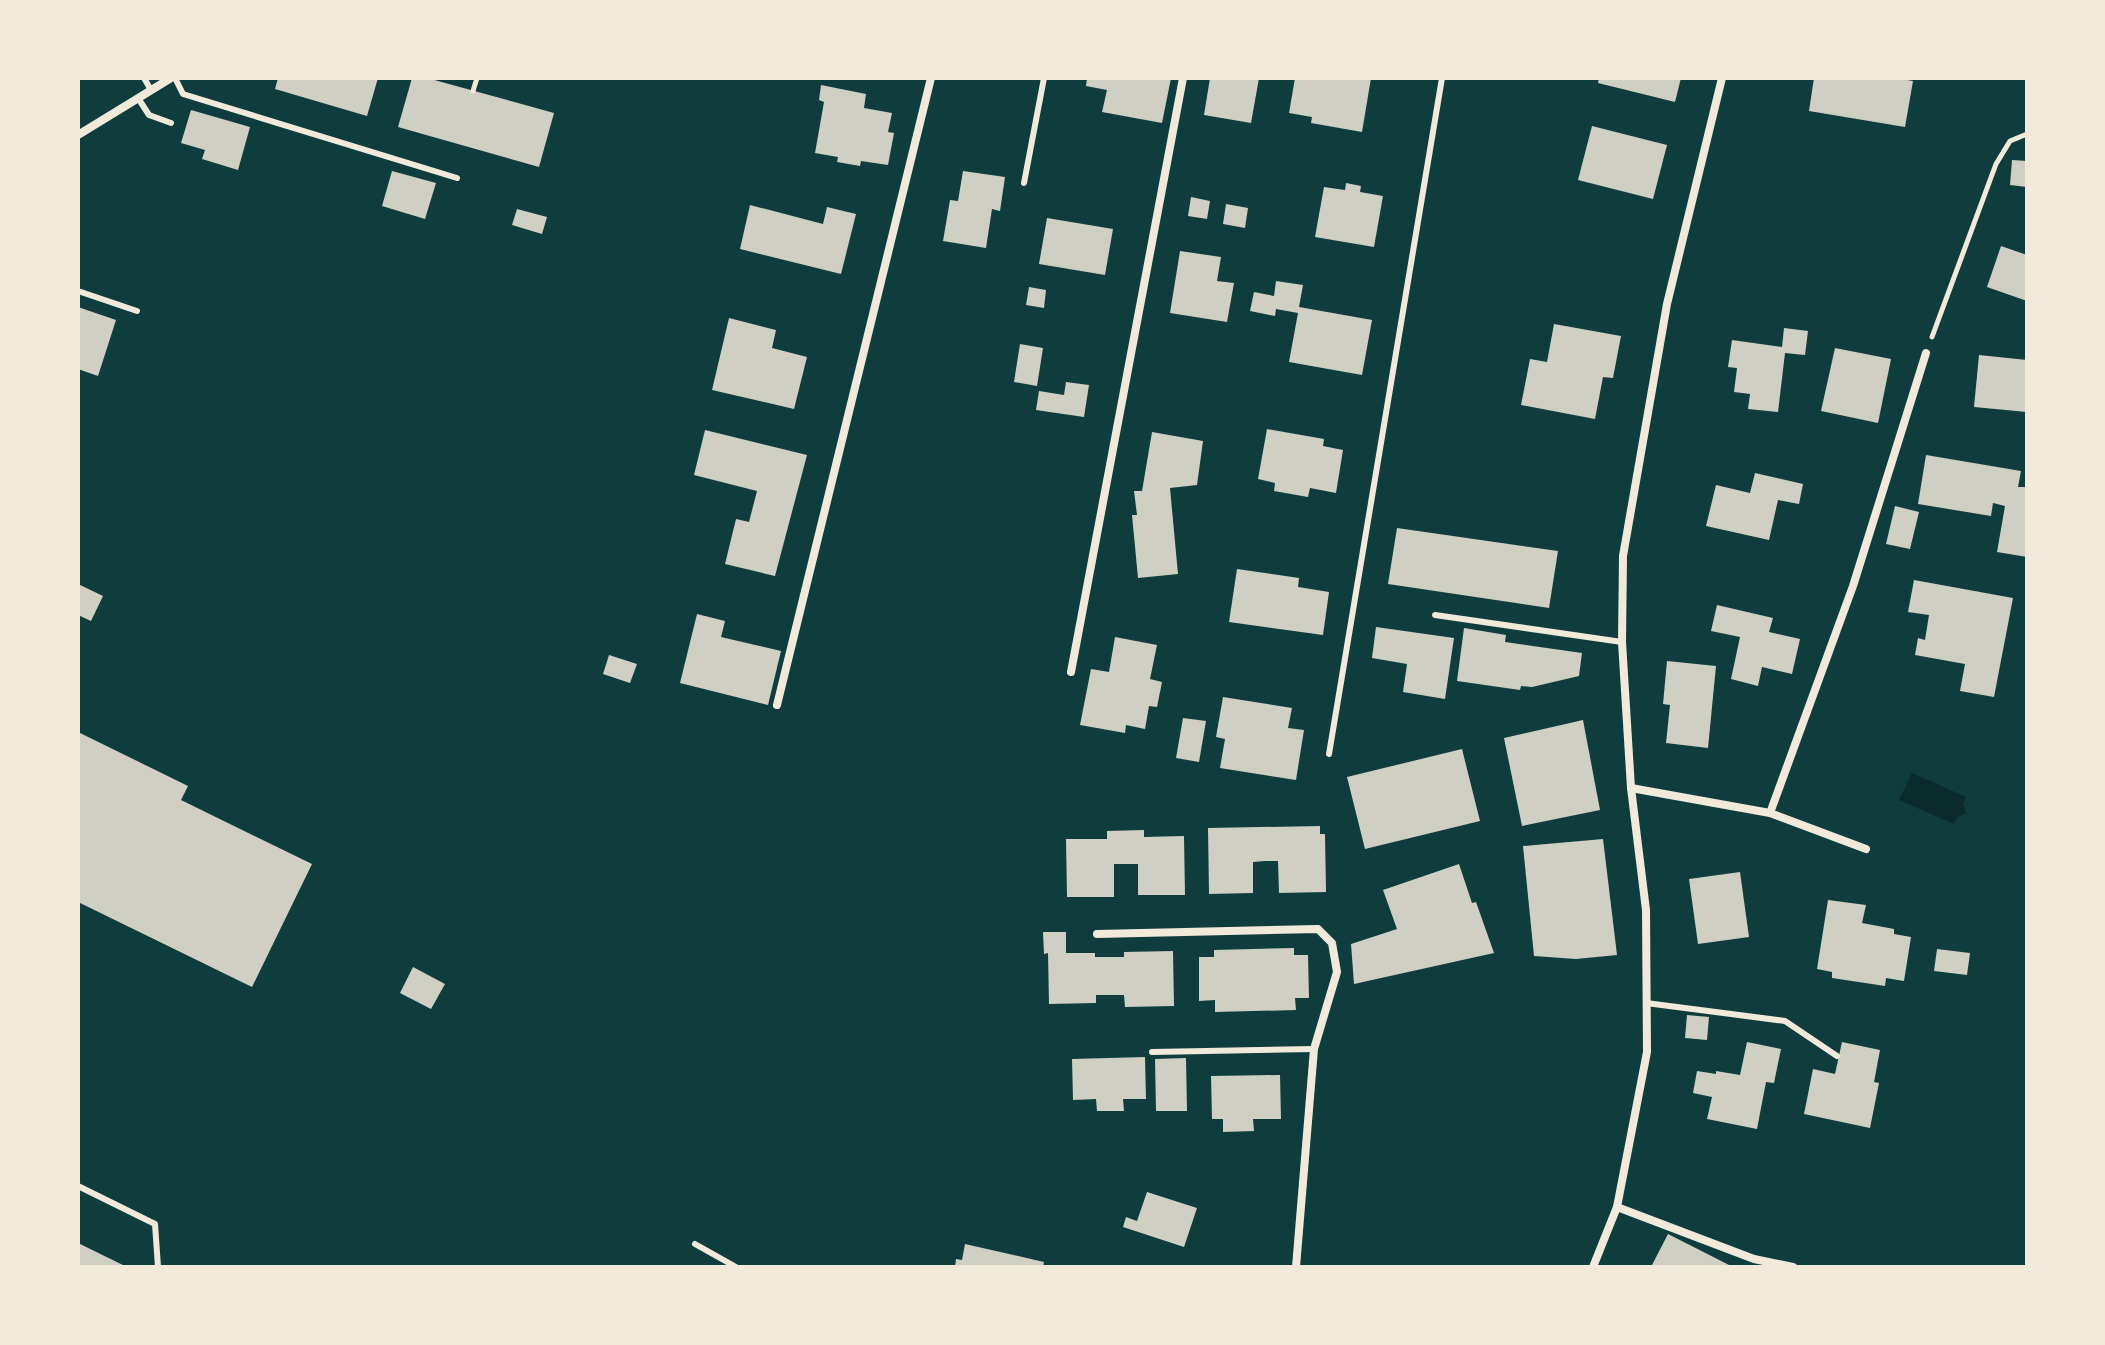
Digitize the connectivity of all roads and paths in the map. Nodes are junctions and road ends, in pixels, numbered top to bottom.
1 (144, 78) edge
2 (173, 78) edge
3 (477, 78) edge
4 (931, 78) edge
5 (1044, 78) edge
6 (1183, 78) edge
7 (1442, 78) edge
8 (1722, 78) edge
9 (151, 90) junction
10 (473, 91) dead end
11 (138, 98) junction
12 (171, 123) dead end
13 (79, 132) edge
14 (2027, 134) edge
15 (457, 178) dead end
16 (1024, 183) dead end
17 (78, 291) edge
18 (137, 311) dead end
19 (1926, 353) joint
20 (1435, 615) dead end
21 (1622, 642) junction
22 (1071, 672) dead end
23 (777, 705) dead end
24 (1329, 754) dead end
25 (1631, 788) junction
26 (1770, 813) junction
27 (1866, 849) dead end
28 (1097, 934) dead end
29 (1646, 1003) junction
30 (1314, 1049) junction
31 (1152, 1052) dead end
32 (1837, 1056) dead end
33 (78, 1186) edge
34 (1617, 1207) junction
35 (695, 1244) dead end
36 (158, 1267) edge
37 (736, 1267) edge
38 (1296, 1267) edge
39 (1593, 1267) edge
40 (1793, 1267) edge

1 - 9 lane
2 - 9 street
2 - 15 lane
3 - 10 path
4 - 23 street
5 - 16 lane
6 - 22 street
7 - 24 lane
8 - 21 street
9 - 11 street
11 - 12 lane
11 - 13 street
14 - 19 path
17 - 18 lane
19 - 26 street
20 - 21 lane
21 - 25 street
25 - 26 street
25 - 29 street
26 - 27 street
28 - 30 street
29 - 32 lane
29 - 34 street
30 - 31 lane
30 - 38 street
33 - 36 lane
34 - 39 street
34 - 40 street
35 - 37 lane

